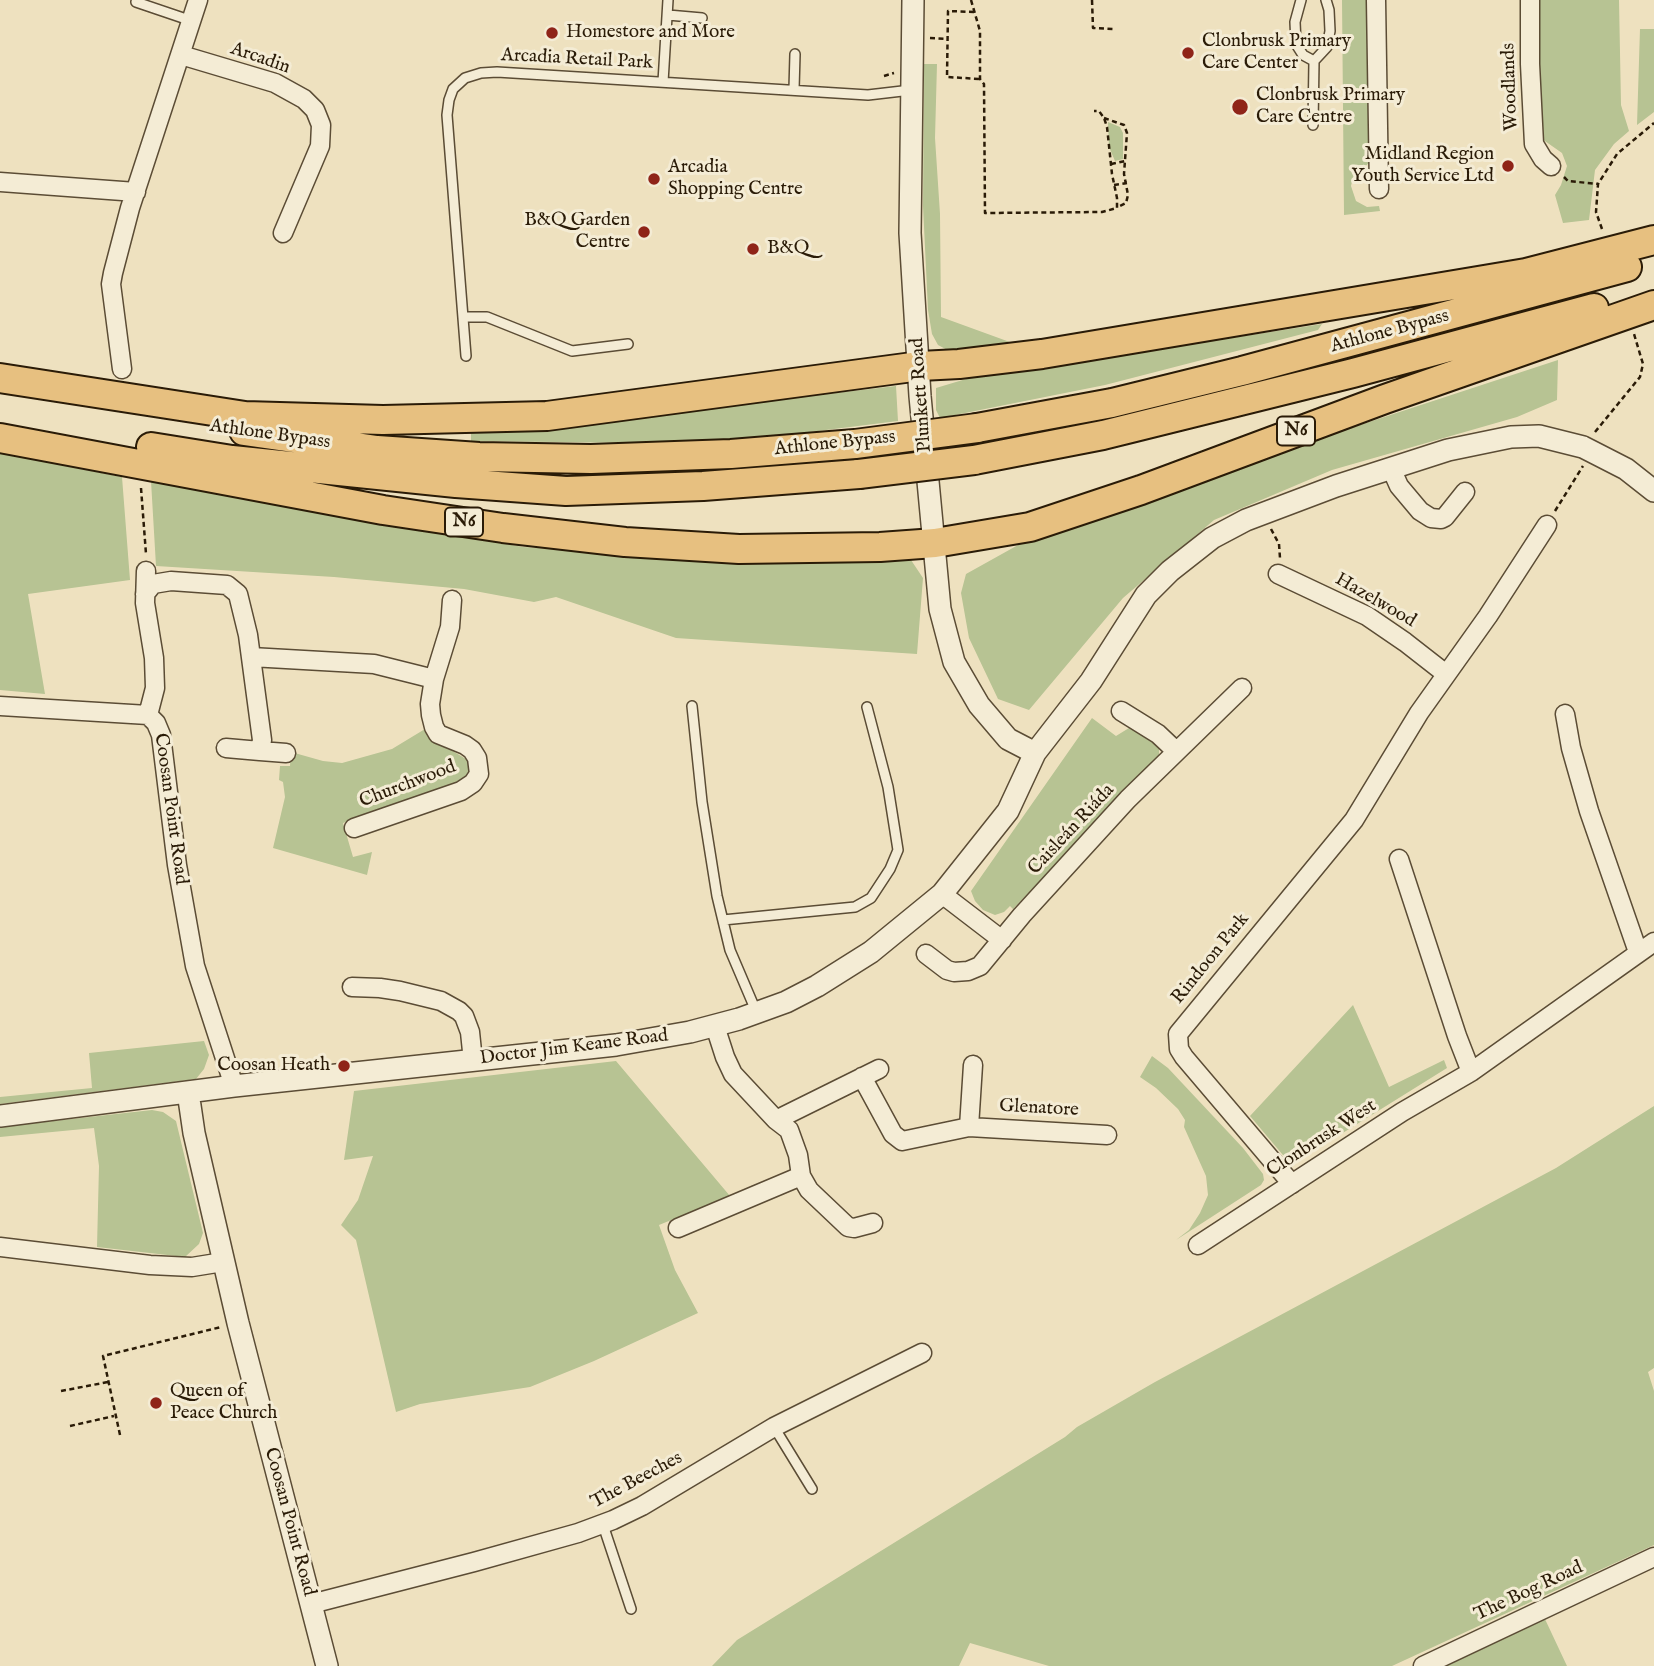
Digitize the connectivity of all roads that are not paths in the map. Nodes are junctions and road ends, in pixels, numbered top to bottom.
1 (198, 0) edge
2 (668, 0) edge
3 (913, 0) edge
4 (1301, 0) edge
5 (1326, 0) edge
6 (1376, 0) edge
7 (1530, 0) edge
8 (136, 2) dead end
9 (668, 15) junction
10 (702, 18) dead end
11 (192, 21) junction
12 (795, 54) dead end
13 (181, 55) junction
14 (1314, 61) junction
15 (663, 82) junction
16 (794, 89) junction
17 (911, 90) junction
18 (1313, 125) dead end
19 (1551, 166) road end
20 (0, 182) edge
21 (1379, 189) dead end
22 (136, 192) junction
23 (284, 233) dead end
24 (1654, 240) edge
25 (1654, 259) edge
26 (1654, 291) edge
27 (1654, 305) edge
28 (464, 317) junction
29 (628, 344) dead end
30 (467, 356) dead end
31 (920, 366) junction
32 (122, 369) dead end
33 (0, 377) edge
34 (0, 391) edge
35 (0, 422) edge
36 (0, 438) edge
37 (1391, 468) junction
38 (1654, 491) edge
39 (1465, 492) dead end
40 (1547, 525) road end
41 (935, 542) junction
42 (146, 571) road end
43 (1278, 574) road end
44 (145, 594) junction
45 (452, 600) dead end
46 (251, 657) junction
47 (1446, 674) junction
48 (434, 679) junction
49 (1242, 688) dead end
50 (0, 706) edge
51 (692, 706) dead end
52 (867, 706) dead end
53 (1121, 711) dead end
54 (1564, 714) dead end
55 (148, 715) junction
56 (226, 748) dead end
57 (260, 751) junction
58 (1176, 751) junction
59 (286, 753) dead end
60 (1035, 753) junction
61 (354, 828) dead end
62 (1399, 859) dead end
63 (942, 894) junction
64 (723, 920) junction
65 (1002, 940) junction
66 (1654, 942) edge
67 (1638, 952) junction
68 (926, 954) dead end
69 (352, 987) dead end
70 (756, 1013) junction
71 (715, 1026) junction
72 (473, 1061) junction
73 (973, 1065) dead end
74 (879, 1069) dead end
75 (1471, 1072) junction
76 (862, 1077) junction
77 (234, 1086) junction
78 (188, 1092) junction
79 (0, 1116) edge
80 (776, 1120) junction
81 (969, 1127) junction
82 (1107, 1135) dead end
83 (801, 1176) junction
84 (1292, 1184) junction
85 (873, 1223) dead end
86 (678, 1228) dead end
87 (1198, 1245) dead end
88 (0, 1247) edge
89 (223, 1262) junction
90 (922, 1353) dead end
91 (774, 1427) junction
92 (812, 1489) dead end
93 (603, 1525) junction
94 (1654, 1556) edge
95 (312, 1604) junction
96 (631, 1609) dead end
97 (327, 1666) edge
98 (1423, 1666) edge

1 - 11 street
2 - 9 lane, Arcadia Retail Park
3 - 17 street, Plunkett Road
4 - 14 lane
5 - 14 lane
6 - 21 street
7 - 19 street, Woodlands
8 - 11 lane
9 - 10 lane
9 - 15 lane, Arcadia Retail Park
11 - 13 street
12 - 16 lane
13 - 22 street
13 - 23 street, Arcadin
14 - 18 lane
15 - 16 lane, Arcadia Retail Park
15 - 28 lane, Arcadia Retail Park
16 - 17 lane, Arcadia Retail Park
17 - 31 street, Plunkett Road
20 - 22 street
22 - 32 street
24 - 31 highway
25 - 34 highway, Athlone Bypass, bridge
26 - 35 highway, Athlone Bypass / N6, bridge
27 - 41 highway, N6
28 - 29 lane
28 - 30 lane
31 - 33 highway
31 - 41 street, Plunkett Road
36 - 41 highway, N6
37 - 38 street, Doctor Jim Keane Road
37 - 39 street
37 - 60 street, Doctor Jim Keane Road
40 - 47 street
41 - 60 street, Plunkett Road
42 - 44 street, Coosan Point Road
43 - 47 street, Hazelwood
44 - 46 street
44 - 55 street, Coosan Point Road
45 - 48 street, Churchwood
46 - 48 street
46 - 57 street
47 - 84 street, Rindoon Park
48 - 61 street, Churchwood
49 - 58 street, Caisleán Riáda
50 - 55 street
51 - 64 lane
52 - 64 lane
53 - 58 street
54 - 67 street
55 - 77 street, Coosan Point Road
56 - 57 street
57 - 59 street
58 - 65 street, Caisleán Riáda
60 - 63 street, Doctor Jim Keane Road
62 - 75 street
63 - 65 street
63 - 70 street, Doctor Jim Keane Road
64 - 70 lane
65 - 68 street, Caisleán Riáda
66 - 67 street, Clonbrusk West
67 - 75 street, Clonbrusk West
69 - 72 street
70 - 71 street, Doctor Jim Keane Road
71 - 72 street, Doctor Jim Keane Road
71 - 80 street
72 - 77 street, Doctor Jim Keane Road
73 - 81 street
74 - 76 street
75 - 84 street, Clonbrusk West
76 - 80 street
76 - 81 street, Glenatore
77 - 78 street, Doctor Jim Keane Road
78 - 79 street, Doctor Jim Keane Road
78 - 89 street, Coosan Point Road
80 - 83 street
81 - 82 street, Glenatore
83 - 85 street
83 - 86 street
84 - 87 street, Clonbrusk West
88 - 89 street
89 - 95 street, Coosan Point Road
90 - 91 street, The Beeches
91 - 92 lane
91 - 93 street, The Beeches
93 - 95 street, The Beeches
93 - 96 lane
94 - 98 street, The Bog Road
95 - 97 street, Coosan Point Road

